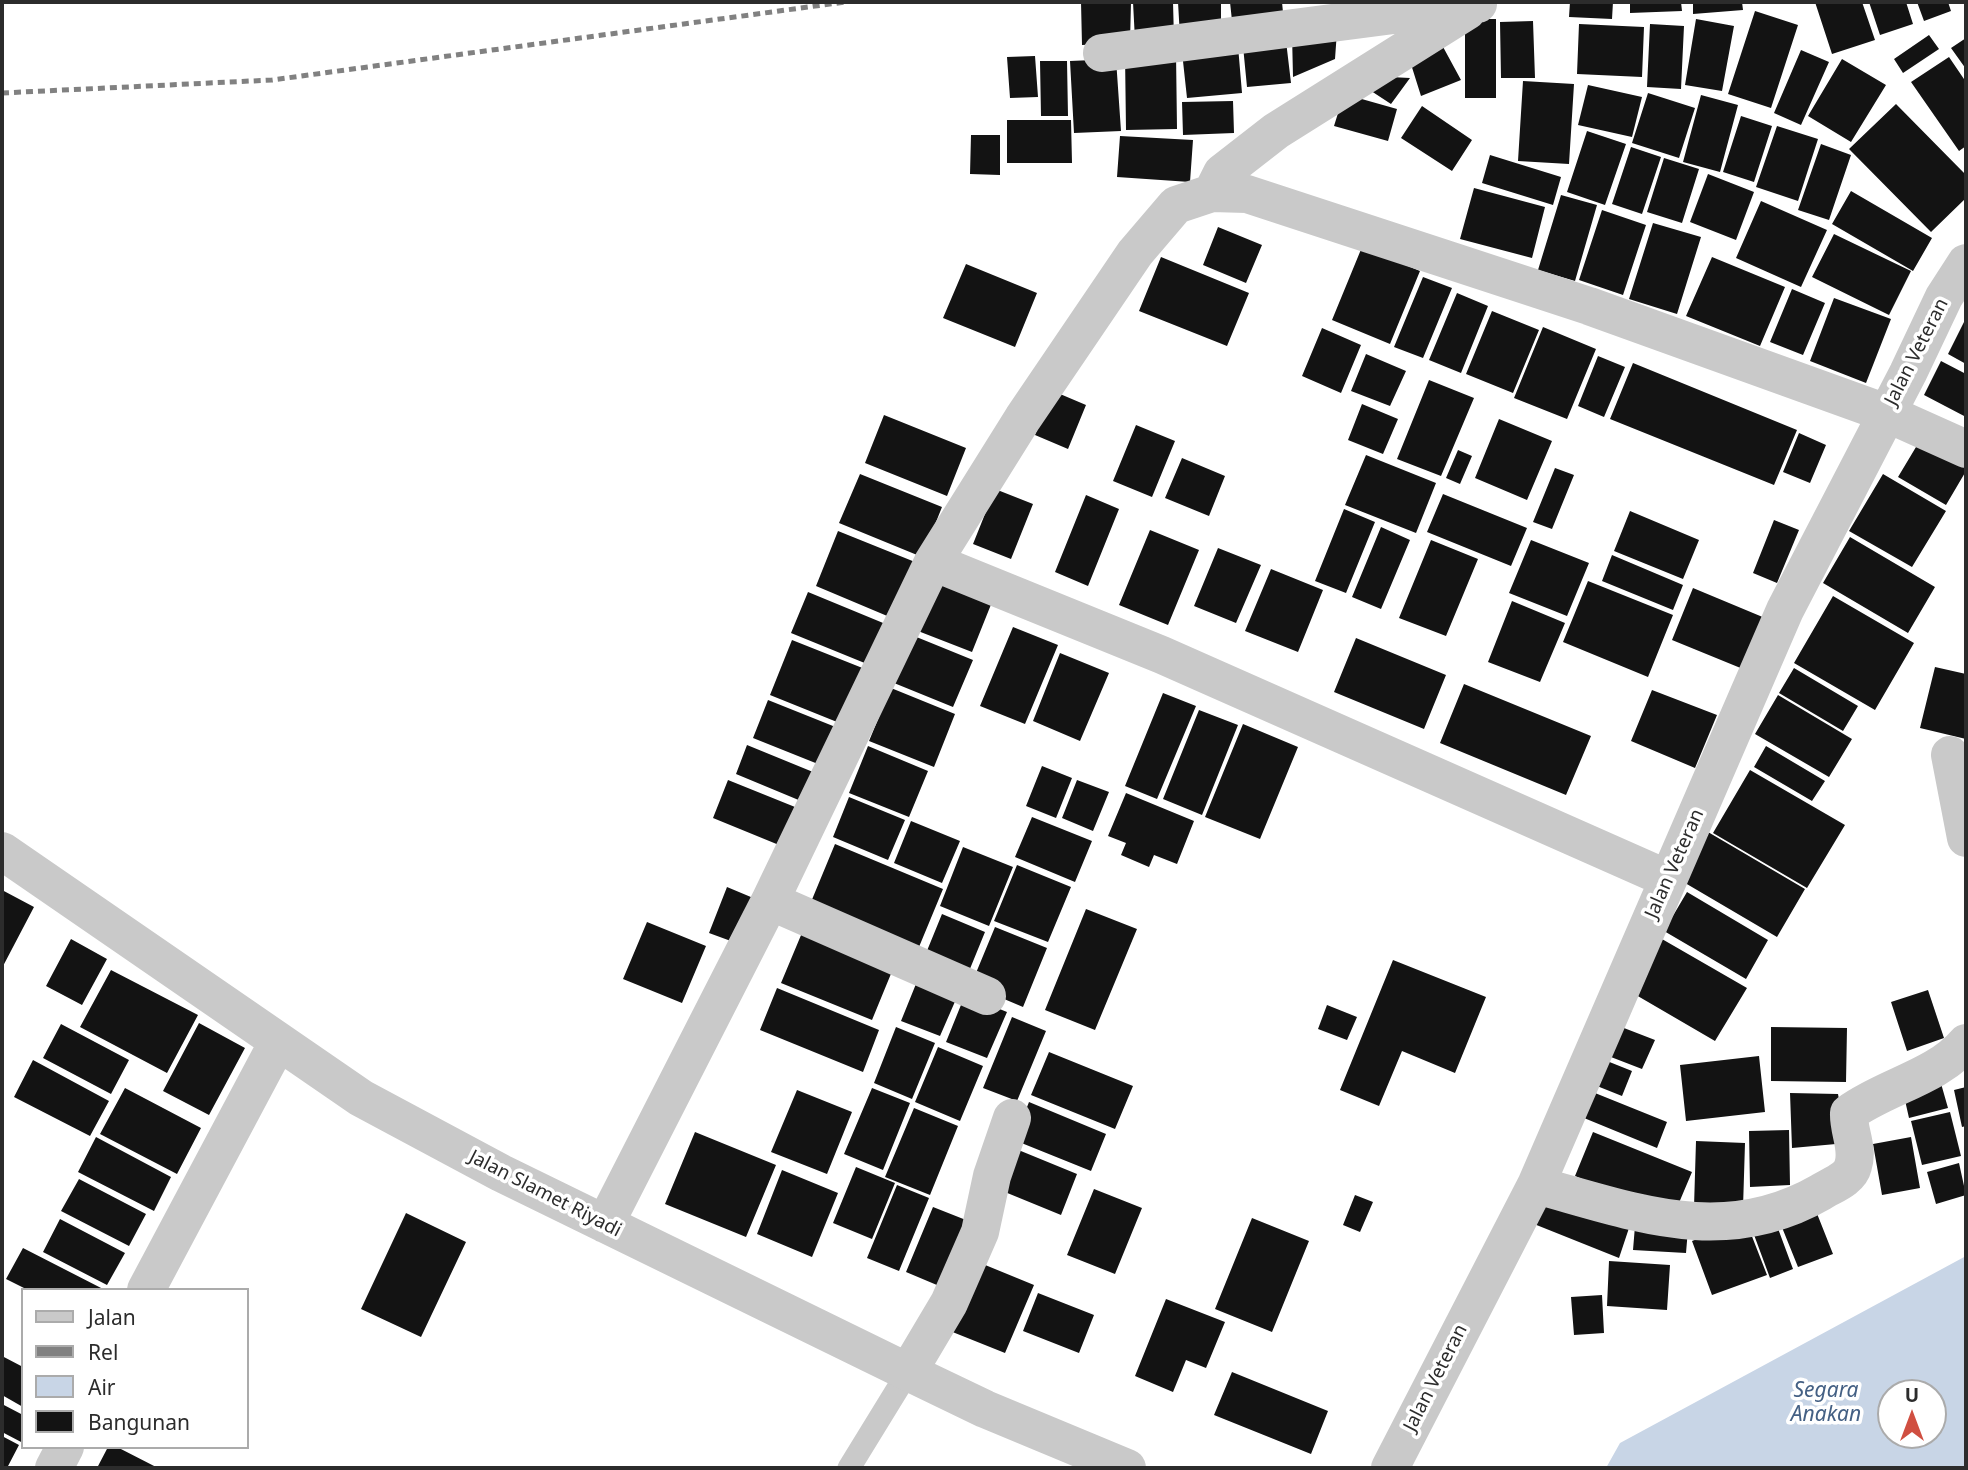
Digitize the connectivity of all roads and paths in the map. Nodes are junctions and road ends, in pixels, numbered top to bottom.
1 (1481, 3) edge
2 (1102, 53) dead end
3 (1212, 193) junction
4 (1966, 263) edge
5 (1885, 413) junction
6 (1966, 449) edge
7 (933, 562) junction
8 (1950, 755) dead end
9 (1966, 838) edge
10 (4, 858) edge
11 (1668, 879) junction
12 (770, 901) junction
13 (987, 996) dead end
14 (278, 1042) junction
15 (1966, 1043) edge
16 (1012, 1118) dead end
17 (1536, 1185) junction
18 (605, 1224) junction
19 (147, 1288) edge
20 (908, 1372) junction
21 (64, 1449) edge
22 (54, 1468) edge
23 (849, 1468) edge
24 (1126, 1468) edge
25 (1390, 1468) edge

1 - 2 street
1 - 3 street
3 - 5 street
3 - 7 street
4 - 5 street, Jalan Veteran
5 - 6 street
5 - 11 street, Jalan Veteran
7 - 11 street
7 - 12 street
8 - 9 street
10 - 14 street, Jalan Slamet Riyadi
11 - 17 street, Jalan Veteran
12 - 13 street
12 - 18 street
14 - 18 street, Jalan Slamet Riyadi
14 - 19 street
15 - 17 street
16 - 20 street
17 - 25 street, Jalan Veteran
18 - 20 street, Jalan Slamet Riyadi
20 - 23 lane
20 - 24 street, Jalan Slamet Riyadi
21 - 22 street

